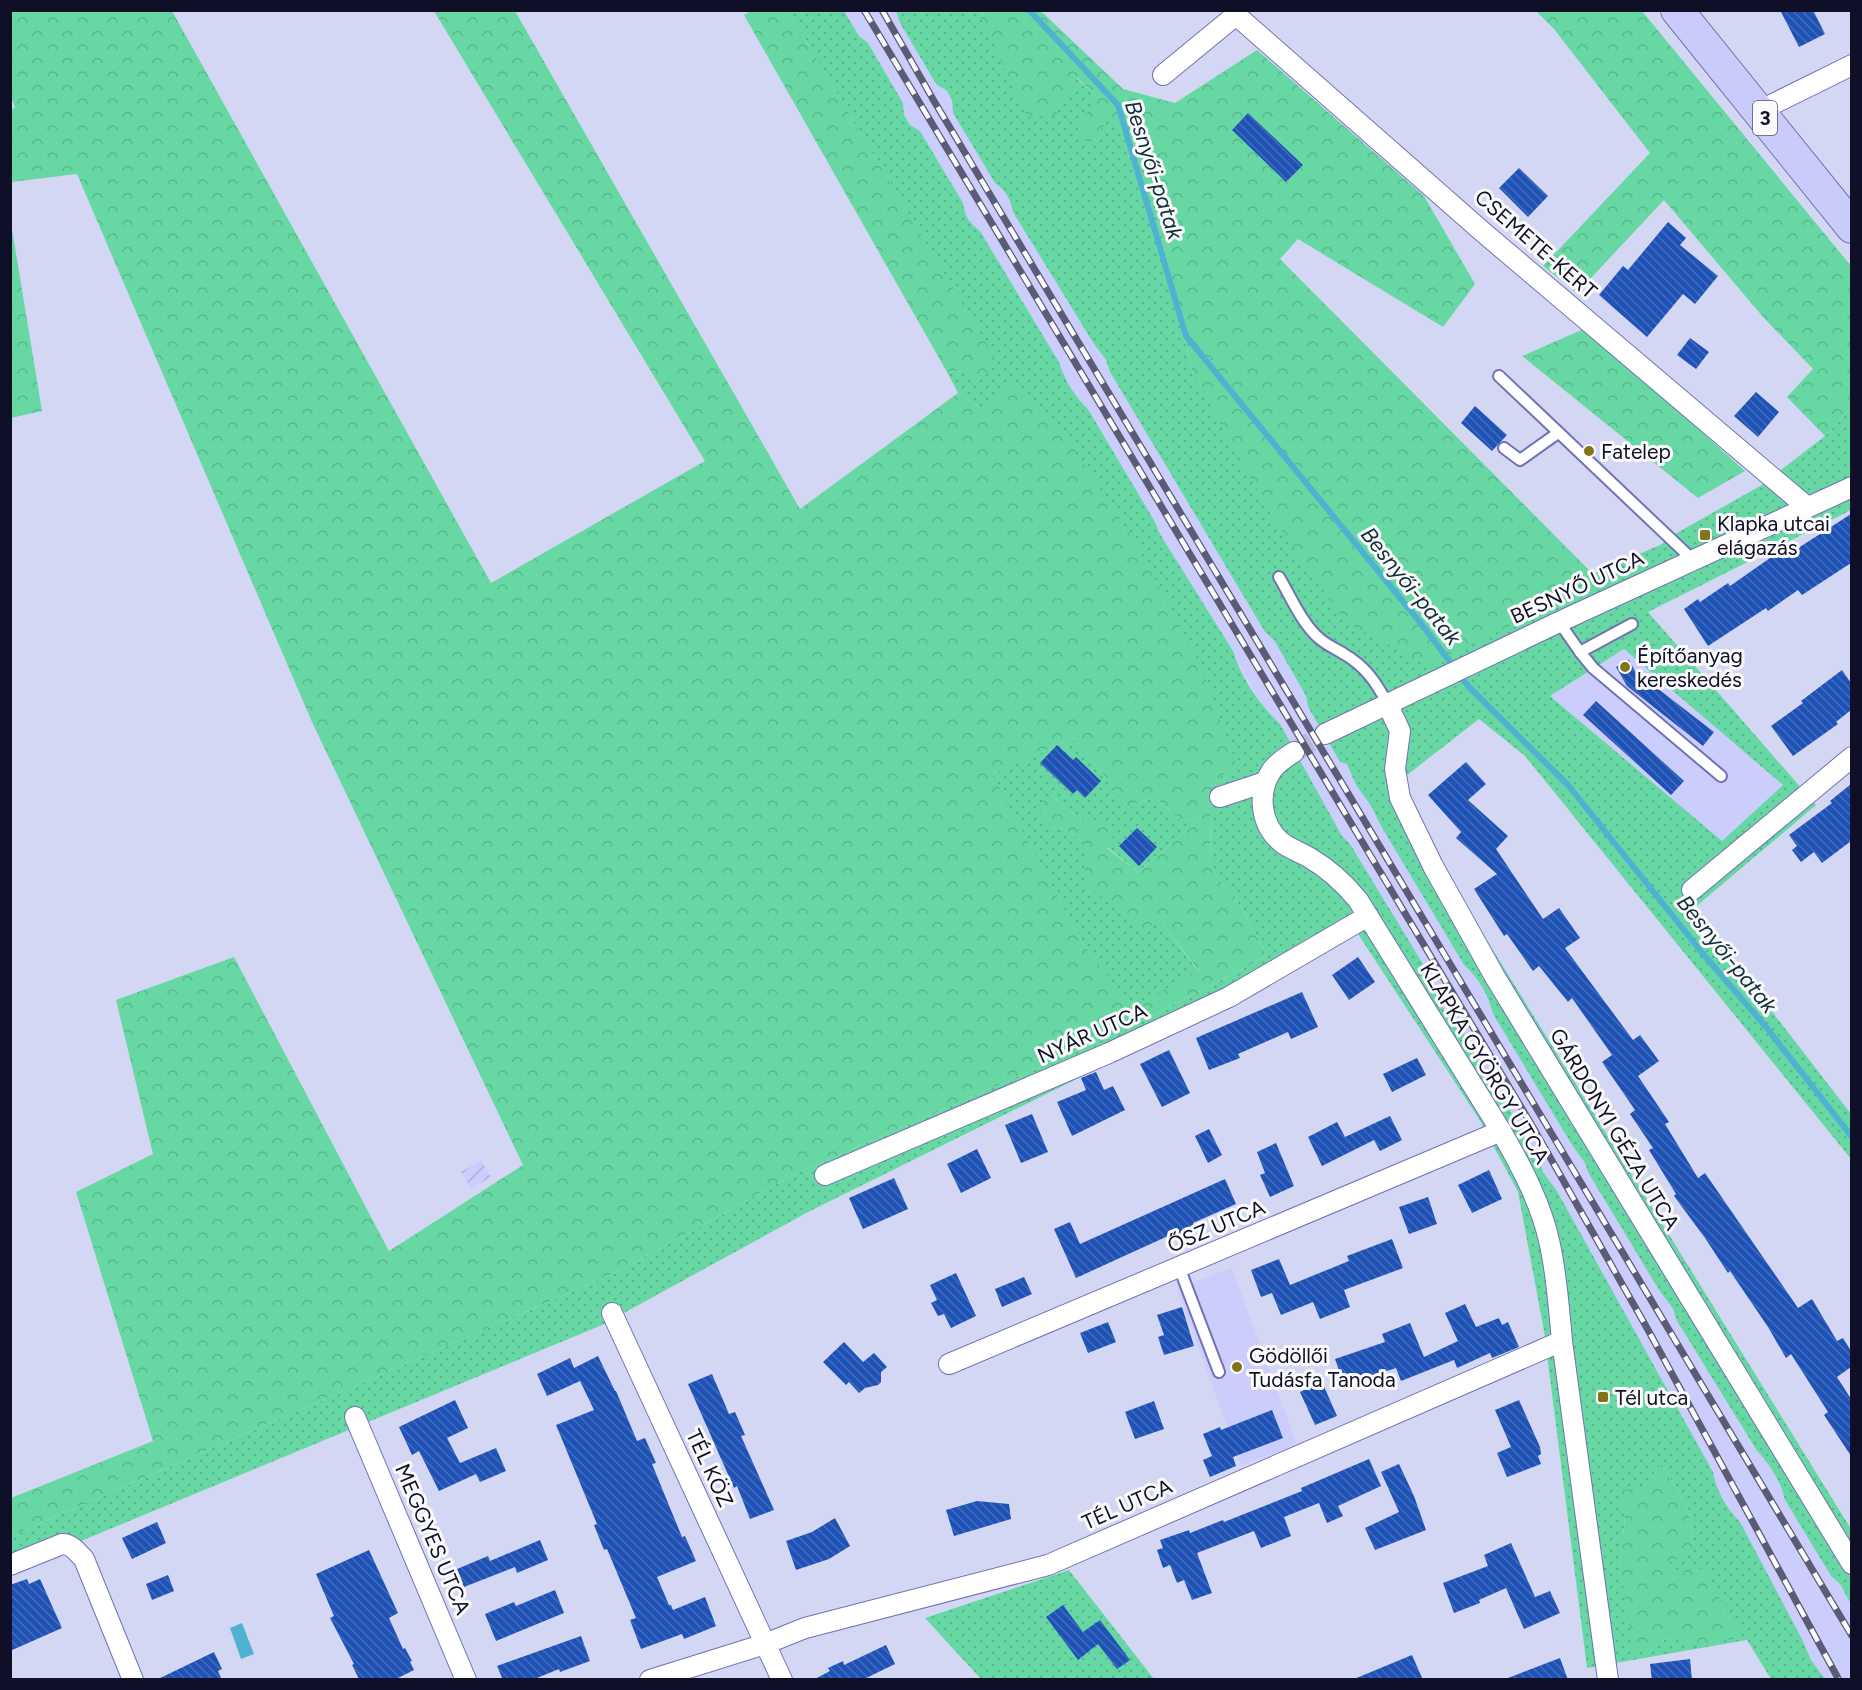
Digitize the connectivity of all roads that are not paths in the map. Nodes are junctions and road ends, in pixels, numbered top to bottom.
1 (1677, 10) edge
2 (1238, 13) edge
3 (1851, 65) edge
4 (1163, 75) dead end
5 (1759, 111) junction
6 (1851, 227) edge
7 (1499, 376) dead end
8 (1558, 433) junction
9 (1504, 448) dead end
10 (1851, 487) edge
11 (1807, 507) junction
12 (1693, 560) junction
13 (1279, 577) dead end
14 (1559, 622) junction
15 (1632, 624) dead end
16 (1580, 652) junction
17 (1387, 703) junction
18 (1325, 734) tunnel mouth
19 (1294, 752) tunnel mouth
20 (1851, 757) edge
21 (1721, 776) dead end
22 (1265, 782) junction
23 (1220, 797) dead end
24 (1692, 890) dead end
25 (1368, 916) junction
26 (1501, 1131) junction
27 (825, 1175) dead end
28 (1179, 1267) junction
29 (612, 1313) dead end
30 (1562, 1341) junction
31 (949, 1364) dead end
32 (1219, 1372) dead end
33 (355, 1417) dead end
34 (1851, 1564) edge
35 (10, 1565) edge
36 (765, 1644) junction
37 (133, 1680) edge
38 (466, 1680) edge
39 (650, 1680) edge
40 (782, 1680) edge
41 (1608, 1680) edge

1 - 5 main road, 3
2 - 4 street, CSEMETE-KERT
2 - 11 street, CSEMETE-KERT
3 - 5 street
5 - 6 main road, 3
7 - 8 lane
8 - 9 lane
8 - 12 lane
10 - 11 street, BESNYŐ UTCA
11 - 12 street, BESNYŐ UTCA
12 - 14 street, BESNYŐ UTCA
13 - 17 lane
14 - 16 lane
14 - 17 street, BESNYŐ UTCA
15 - 16 lane
16 - 21 lane
17 - 18 street, BESNYŐ UTCA
17 - 34 street, GÁRDONYI GÉZA UTCA
19 - 22 street
20 - 24 street
22 - 23 street
22 - 25 street, KLAPKA GYÖRGY UTCA
25 - 26 street, KLAPKA GYÖRGY UTCA
25 - 27 street, NYÁR UTCA
26 - 28 street, ŐSZ UTCA
26 - 30 street, KLAPKA GYÖRGY UTCA
28 - 31 street, ŐSZ UTCA
28 - 32 lane
29 - 36 street, TÉL KÖZ
30 - 36 street, TÉL UTCA
30 - 41 street, KLAPKA GYÖRGY UTCA
33 - 38 street, MEGGYES UTCA
35 - 37 street
36 - 39 street, TÉL UTCA
36 - 40 street, TÉL KÖZ

